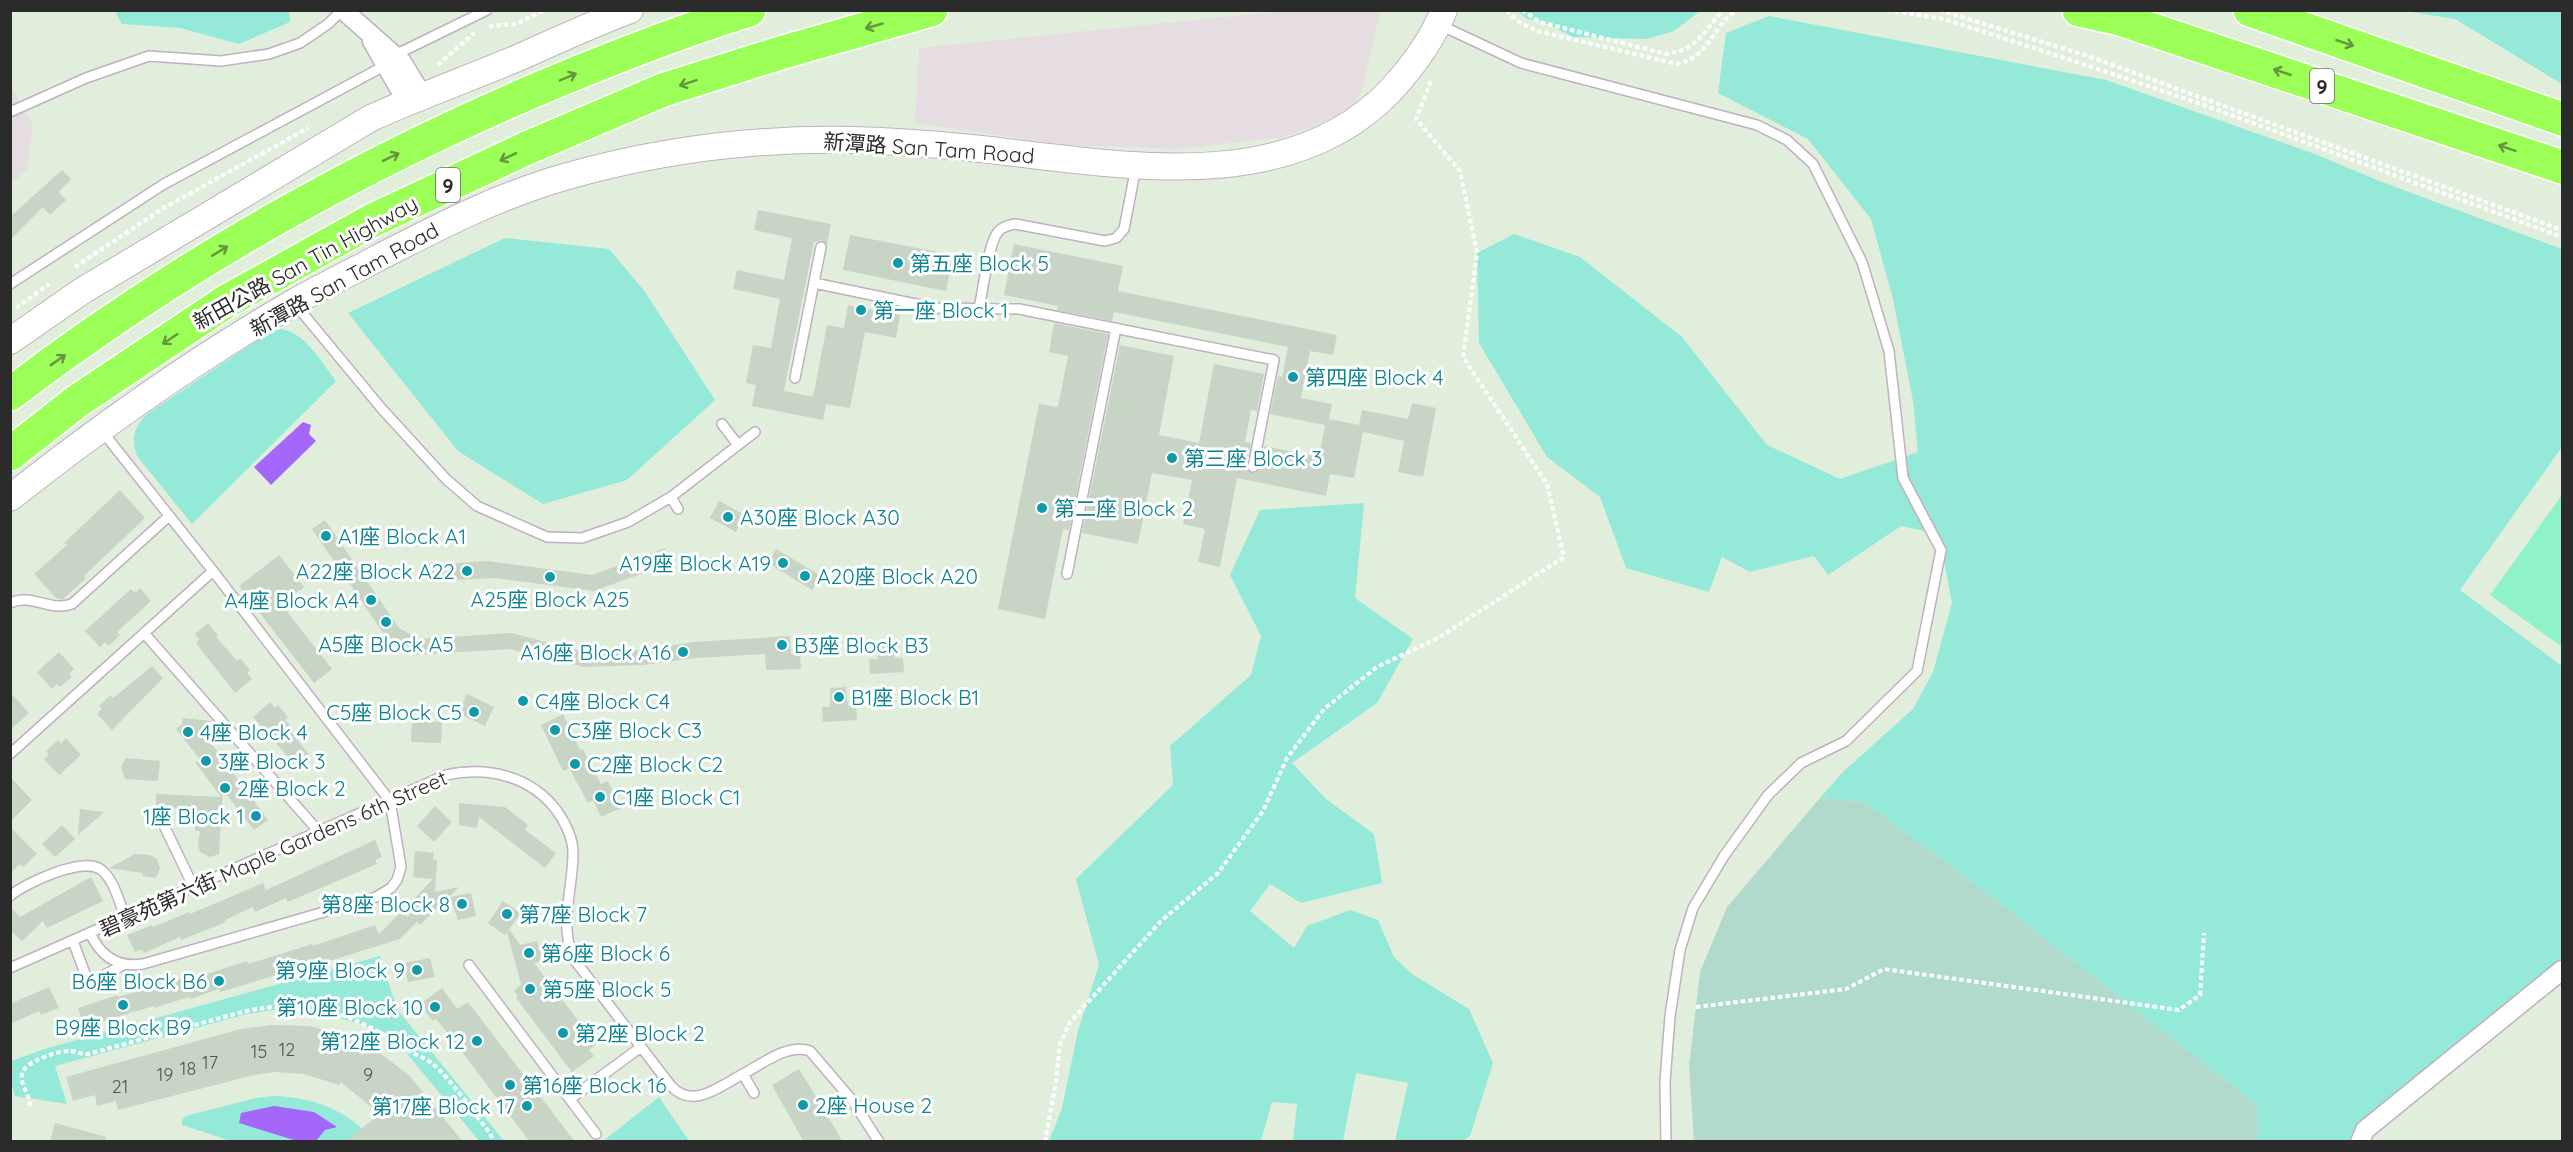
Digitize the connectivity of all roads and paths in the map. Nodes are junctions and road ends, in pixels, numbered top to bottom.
1 (342, 10) edge
2 (487, 10) edge
3 (544, 10) edge
4 (630, 10) edge
5 (749, 10) edge
6 (931, 10) edge
7 (1507, 10) edge
8 (1522, 10) edge
9 (1723, 10) edge
10 (1737, 10) edge
11 (1887, 10) edge
12 (1940, 10) edge
13 (2079, 10) edge
14 (2250, 10) edge
15 (1441, 17) edge
16 (391, 60) junction
17 (438, 65) dead end
18 (1433, 75) dead end
19 (414, 98) junction
20 (10, 112) edge
21 (2562, 119) edge
22 (318, 123) dead end
23 (1136, 165) junction
24 (2562, 167) edge
25 (2562, 230) edge
26 (2562, 237) edge
27 (821, 247) dead end
28 (71, 270) dead end
29 (53, 282) dead end
30 (814, 283) junction
31 (10, 285) edge
32 (294, 302) junction
33 (980, 308) junction
34 (10, 312) edge
35 (1116, 328) junction
36 (10, 341) edge
37 (795, 378) dead end
38 (10, 394) edge
39 (722, 424) dead end
40 (100, 429) junction
41 (755, 432) dead end
42 (738, 445) junction
43 (10, 454) edge
44 (1253, 467) dead end
45 (670, 497) junction
46 (10, 498) edge
47 (678, 509) dead end
48 (169, 516) junction
49 (213, 571) junction
50 (1067, 574) dead end
51 (10, 603) edge
52 (144, 633) junction
53 (10, 754) edge
54 (390, 801) junction
55 (158, 813) dead end
56 (320, 833) junction
57 (194, 888) junction
58 (10, 896) edge
59 (126, 918) junction
60 (90, 933) junction
61 (2204, 933) dead end
62 (72, 941) junction
63 (123, 965) junction
64 (468, 965) dead end
65 (10, 968) edge
66 (2562, 970) edge
67 (1696, 1007) dead end
68 (640, 1047) junction
69 (743, 1074) junction
70 (754, 1093) dead end
71 (570, 1099) junction
72 (30, 1106) dead end
73 (596, 1134) dead end
74 (494, 1142) edge
75 (655, 1142) edge
76 (672, 1142) edge
77 (879, 1142) edge
78 (1045, 1142) edge
79 (1666, 1142) edge
80 (2360, 1142) edge

1 - 16 street
1 - 20 lane
2 - 16 lane
3 - 17 path
4 - 19 street
38 -> 5 highway, 9
6 -> 43 highway, 新田公路 San Tin Highway / 9
7 - 10 path
8 - 9 path
11 - 26 path
12 - 25 path
24 -> 13 highway, 9
14 -> 21 highway, 9
15 - 23 street, 新潭路 San Tam Road
15 - 79 lane
16 - 19 street
16 - 31 lane
18 - 78 path
19 - 36 street
22 - 28 path
23 - 32 street, 新潭路 San Tam Road
23 - 33 lane
27 - 30 lane
29 - 34 path
30 - 33 lane
30 - 37 lane
32 - 40 street, 新潭路 San Tam Road
32 - 45 lane
33 - 35 lane
35 - 44 lane
35 - 50 lane
39 - 42 lane
40 - 46 street, 新潭路 San Tam Road
40 - 48 lane
41 - 42 lane
42 - 45 lane
45 - 47 lane
48 - 49 lane
48 - 51 lane
49 - 52 lane
49 - 54 lane
52 - 53 lane
52 - 56 lane
54 - 56 lane, 碧豪苑第六街 Maple Gardens 6th Street
54 - 63 lane
54 - 68 lane, 碧豪苑第六街 Maple Gardens 6th Street
55 - 57 lane
56 - 57 lane, 碧豪苑第六街 Maple Gardens 6th Street
57 - 59 lane, 碧豪苑第六街 Maple Gardens 6th Street
58 - 59 lane
59 - 60 lane, 碧豪苑第六街 Maple Gardens 6th Street
60 - 62 lane, 碧豪苑第六街 Maple Gardens 6th Street
60 - 63 lane
61 - 67 path
62 - 63 lane
62 - 65 lane, 碧豪苑第六街 Maple Gardens 6th Street
64 - 71 lane
66 - 80 street
68 - 69 lane
68 - 71 lane
69 - 70 lane
69 - 77 lane
71 - 73 lane
72 - 74 path
75 - 76 path

